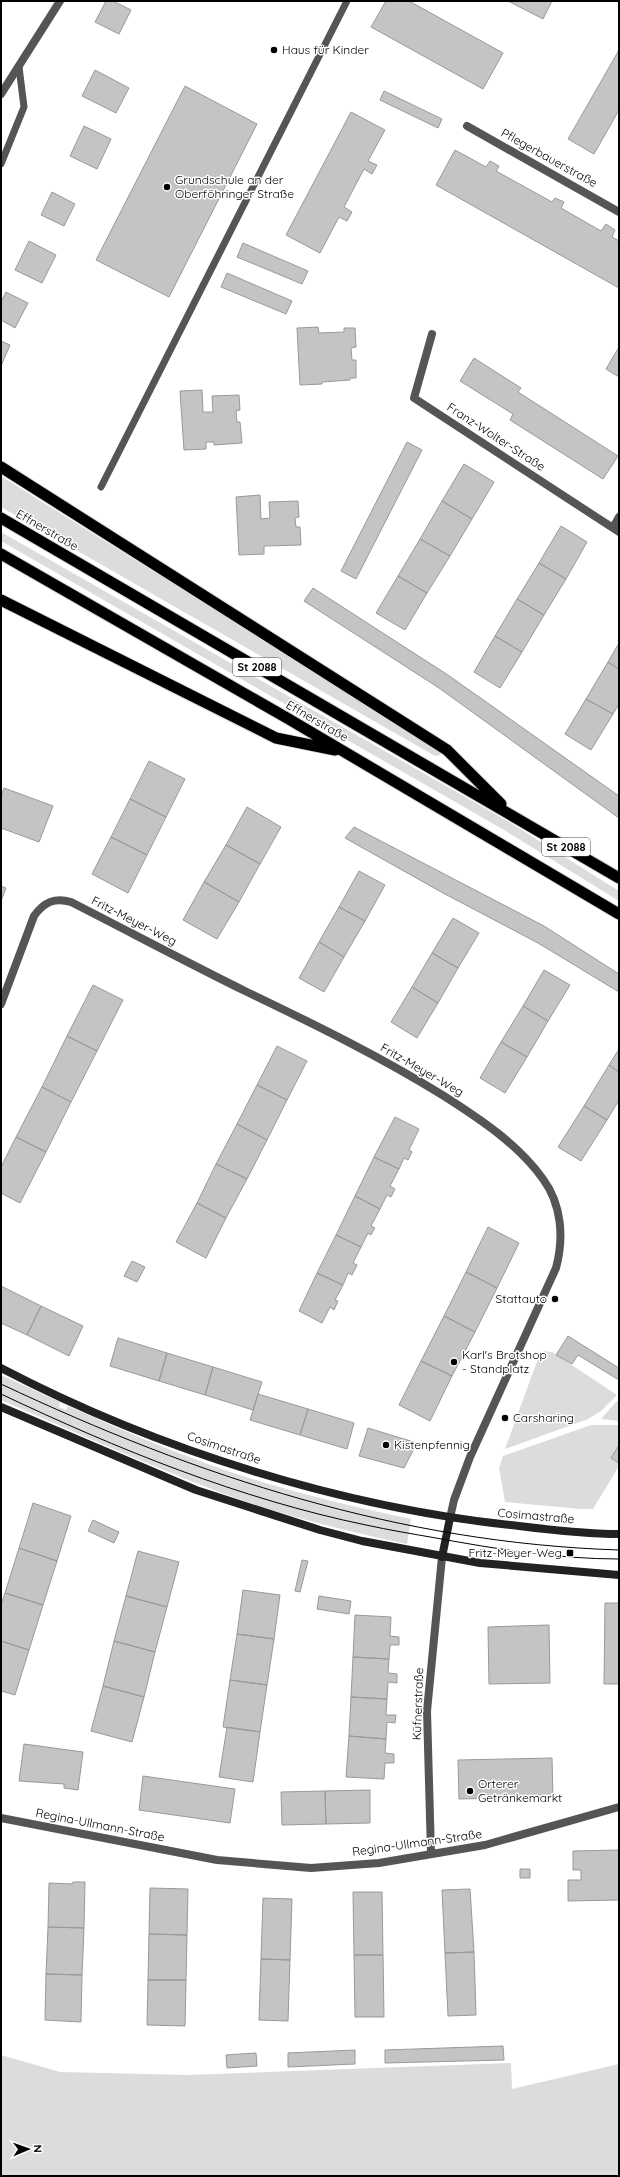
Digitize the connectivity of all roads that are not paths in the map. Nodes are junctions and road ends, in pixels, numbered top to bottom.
1 (60, 1) edge
2 (347, 1) edge
3 (19, 67) junction
4 (1, 94) edge
5 (466, 126) dead end
6 (1, 164) edge
7 (619, 212) edge
8 (432, 334) dead end
9 (1, 467) edge
10 (101, 487) dead end
11 (619, 517) edge
12 (1, 518) edge
13 (616, 530) edge
14 (1, 554) edge
15 (1, 600) edge
16 (345, 752) junction
17 (513, 816) junction
18 (619, 878) edge
19 (619, 914) edge
20 (1, 1004) edge
21 (1, 1368) edge
22 (1, 1407) edge
23 (450, 1518) junction
24 (619, 1534) edge
25 (442, 1557) junction
26 (619, 1575) edge
27 (619, 1807) edge
28 (1, 1818) edge
29 (431, 1853) junction

1 - 3 street
2 - 10 lane
3 - 4 street
3 - 6 lane
5 - 7 street, Pflegerbauerstraße
8 - 13 street, Franz-Wolter-Straße
9 - 17 highway
11 - 13 street
12 - 17 highway, Effnerstraße / St 2088
14 - 16 highway, Effnerstraße / St 2088
15 - 16 highway
16 - 19 highway, Effnerstraße / St 2088
17 - 18 highway, Effnerstraße / St 2088
20 - 23 street, Fritz-Meyer-Weg
21 - 23 main road, Cosimastraße
22 - 25 main road
23 - 24 main road, Cosimastraße
23 - 25 main road
25 - 26 main road
25 - 29 street, Küfnerstraße
27 - 29 street, Regina-Ullmann-Straße
28 - 29 street, Regina-Ullmann-Straße

